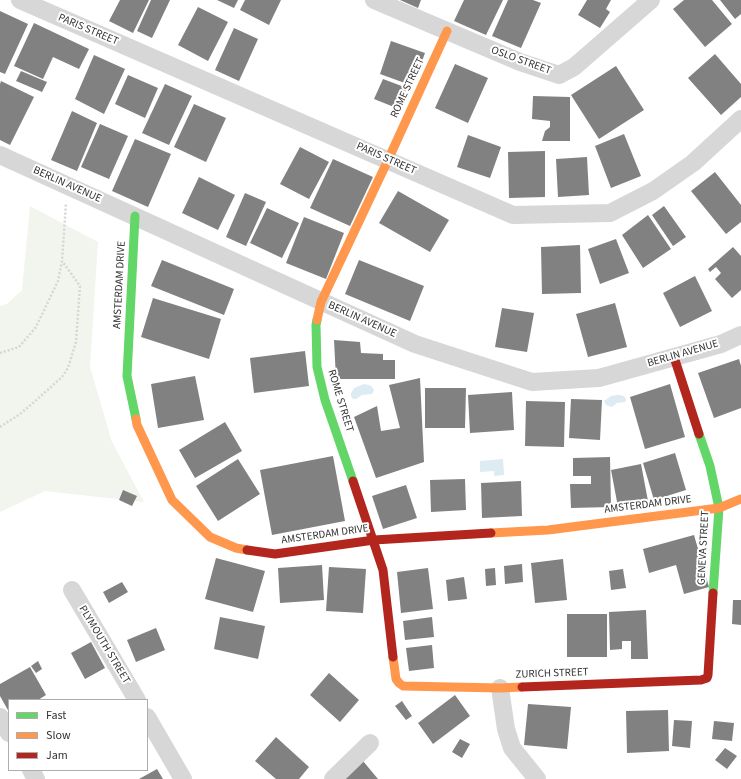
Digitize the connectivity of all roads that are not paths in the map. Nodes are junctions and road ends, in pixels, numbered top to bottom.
1 (20, 0) edge
2 (374, 0) edge
3 (651, 0) edge
4 (447, 31) junction
5 (741, 120) edge
6 (0, 155) edge
7 (388, 160) junction
8 (135, 216) junction
9 (321, 302) junction
10 (741, 335) edge
11 (674, 357) junction
12 (741, 499) edge
13 (719, 508) junction
14 (374, 540) junction
15 (72, 590) dead end
16 (708, 674) joint
17 (396, 679) joint
18 (500, 688) junction
19 (136, 699) edge
20 (0, 717) edge
21 (148, 719) edge
22 (8, 730) edge
23 (370, 743) dead end
24 (183, 779) edge
25 (333, 779) edge
26 (537, 779) edge

1 - 7 street, PARIS STREET
2 - 4 street, OSLO STREET
3 - 4 street, OSLO STREET
4 - 7 street, ROME STREET
5 - 7 street, PARIS STREET
6 - 8 street, BERLIN AVENUE
7 - 9 street, ROME STREET
8 - 9 street, BERLIN AVENUE
8 - 14 street, AMSTERDAM DRIVE
9 - 11 street, BERLIN AVENUE
9 - 14 street, ROME STREET
10 - 11 street, BERLIN AVENUE
11 - 13 street, GENEVA STREET
12 - 13 street, AMSTERDAM DRIVE
13 - 14 street, AMSTERDAM DRIVE
13 - 16 street, GENEVA STREET
14 - 17 street, ROME STREET
15 - 19 street, PLYMOUTH STREET
16 - 18 street, ZURICH STREET
17 - 18 street, ZURICH STREET
18 - 26 street
20 - 22 street
21 - 24 street
23 - 25 street

